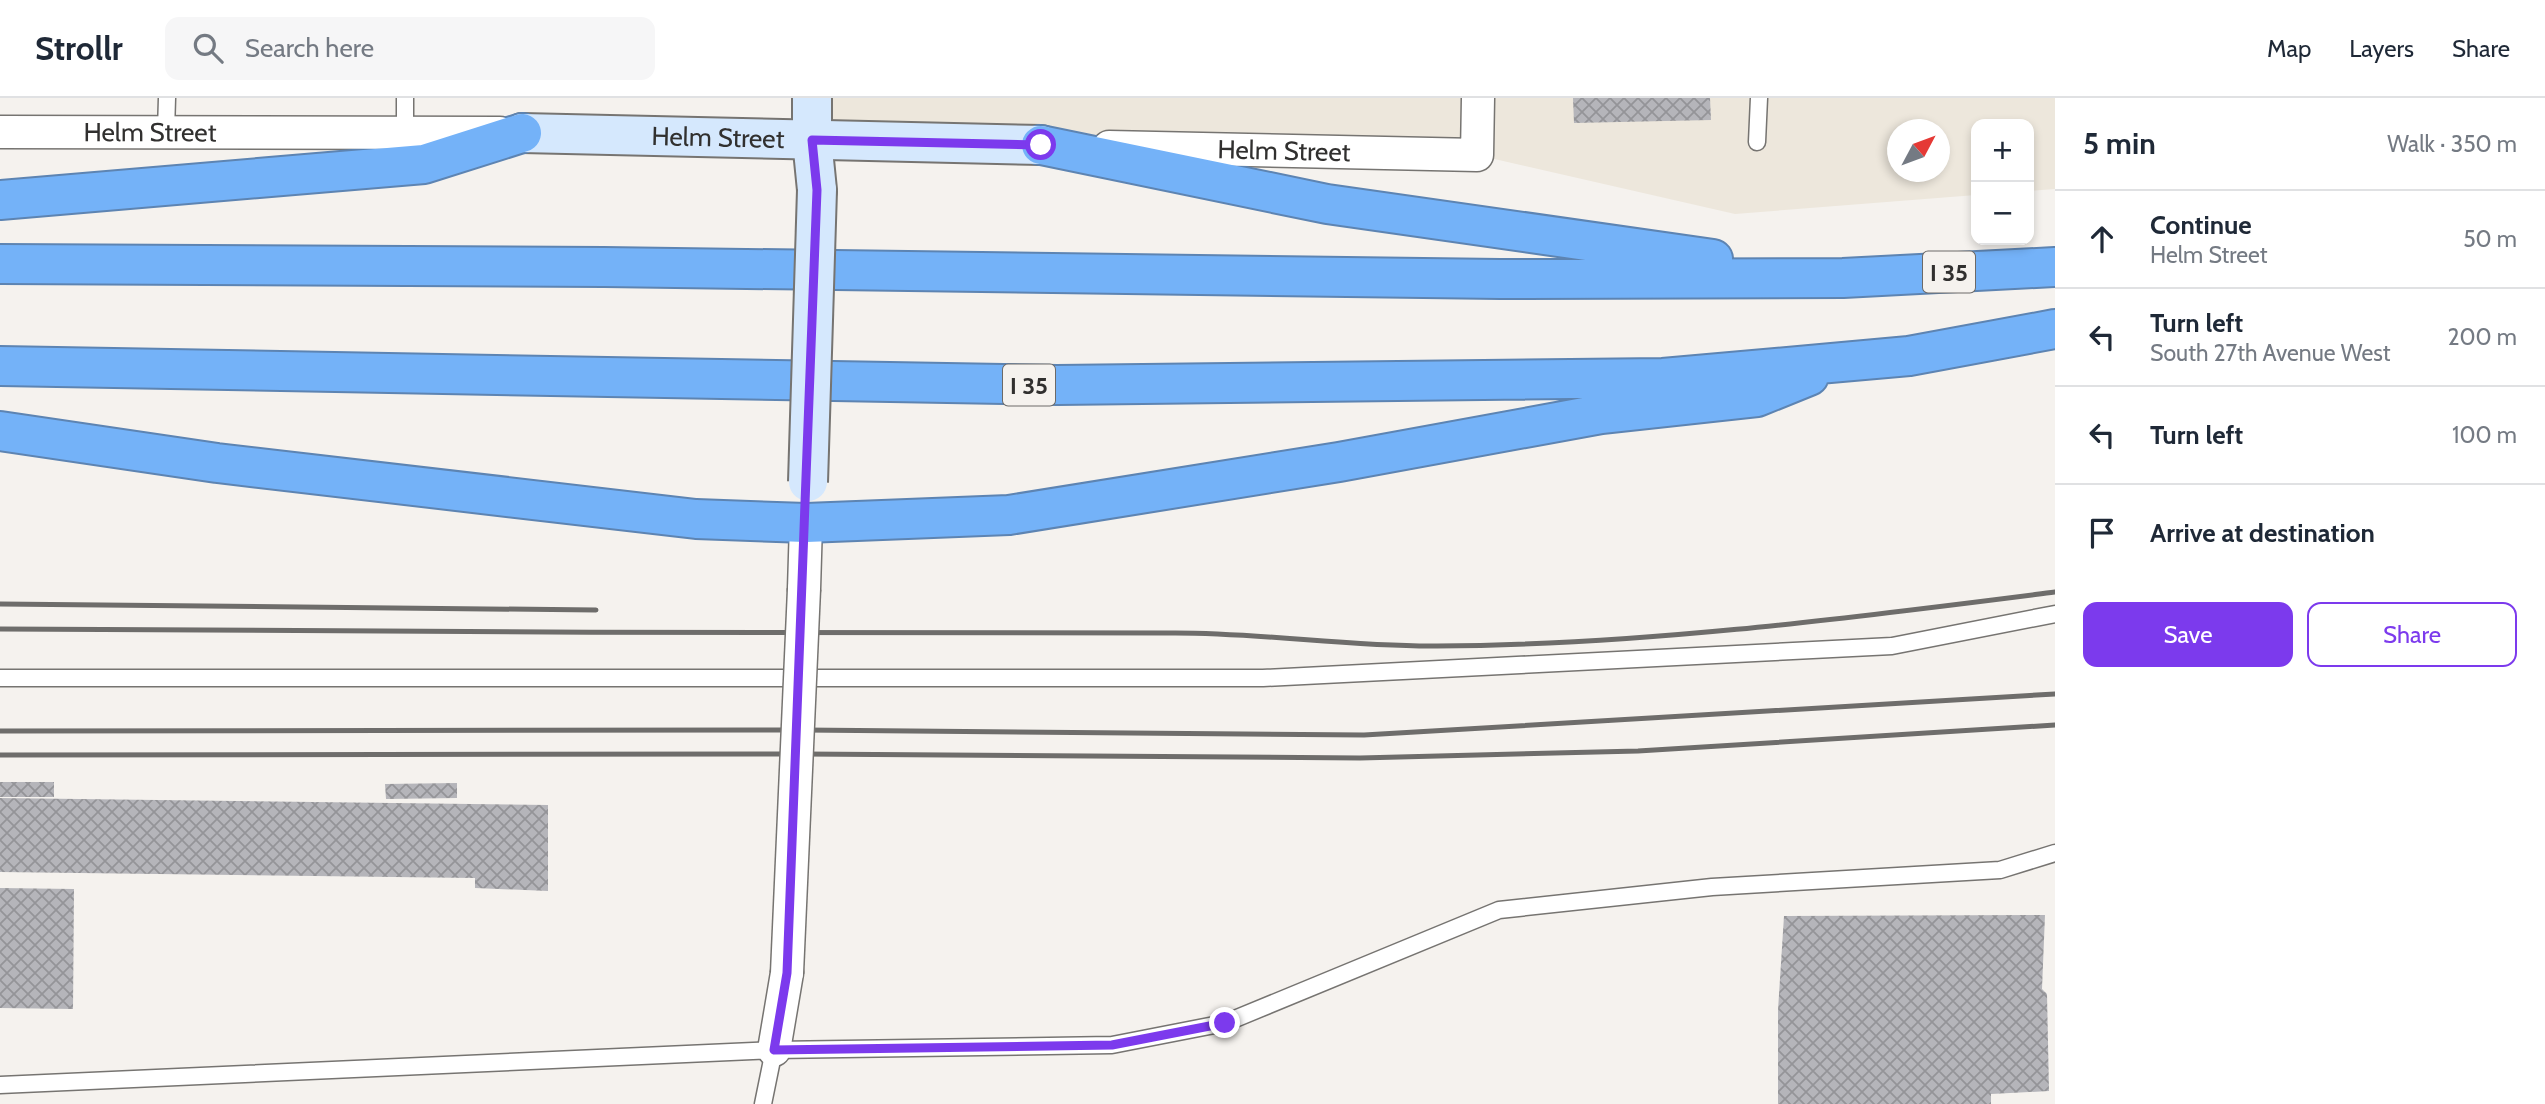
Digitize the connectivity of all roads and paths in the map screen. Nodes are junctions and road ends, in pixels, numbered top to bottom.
1 (167, 98) edge
2 (405, 98) edge
3 (812, 98) edge
4 (1478, 98) edge
5 (1759, 98) edge
6 (166, 131) junction
7 (0, 132) edge
8 (405, 132) junction
9 (522, 133) junction
10 (812, 140) junction
11 (1757, 142) dead end
12 (1041, 145) junction
13 (0, 200) edge
14 (2055, 254) edge
15 (0, 264) edge
16 (2055, 267) edge
17 (2014, 269) junction
18 (1843, 278) junction
19 (2055, 329) edge
20 (1850, 359) junction
21 (0, 366) edge
22 (0, 431) edge
23 (806, 523) junction
24 (2055, 614) edge
25 (0, 678) edge
26 (2055, 853) edge
27 (774, 1050) junction
28 (0, 1085) edge
29 (762, 1104) edge

1 - 6 lane
2 - 8 lane
3 - 10 street
4 - 12 street, Helm Street
5 - 11 lane
6 - 7 street, Helm Street
6 - 8 street, Helm Street
8 - 9 street, Helm Street
9 - 10 street, Helm Street
9 - 13 highway
10 - 12 street, Helm Street
10 - 23 street, bridge
12 - 18 highway
14 - 17 highway
15 - 18 highway, I 35
16 - 17 highway, I 35
17 - 18 highway, I 35
19 - 20 highway, I 35
20 - 21 highway, I 35
20 - 23 highway
22 - 23 highway
23 - 27 street, bridge
24 - 25 lane
26 - 27 lane
27 - 28 lane
27 - 29 lane

